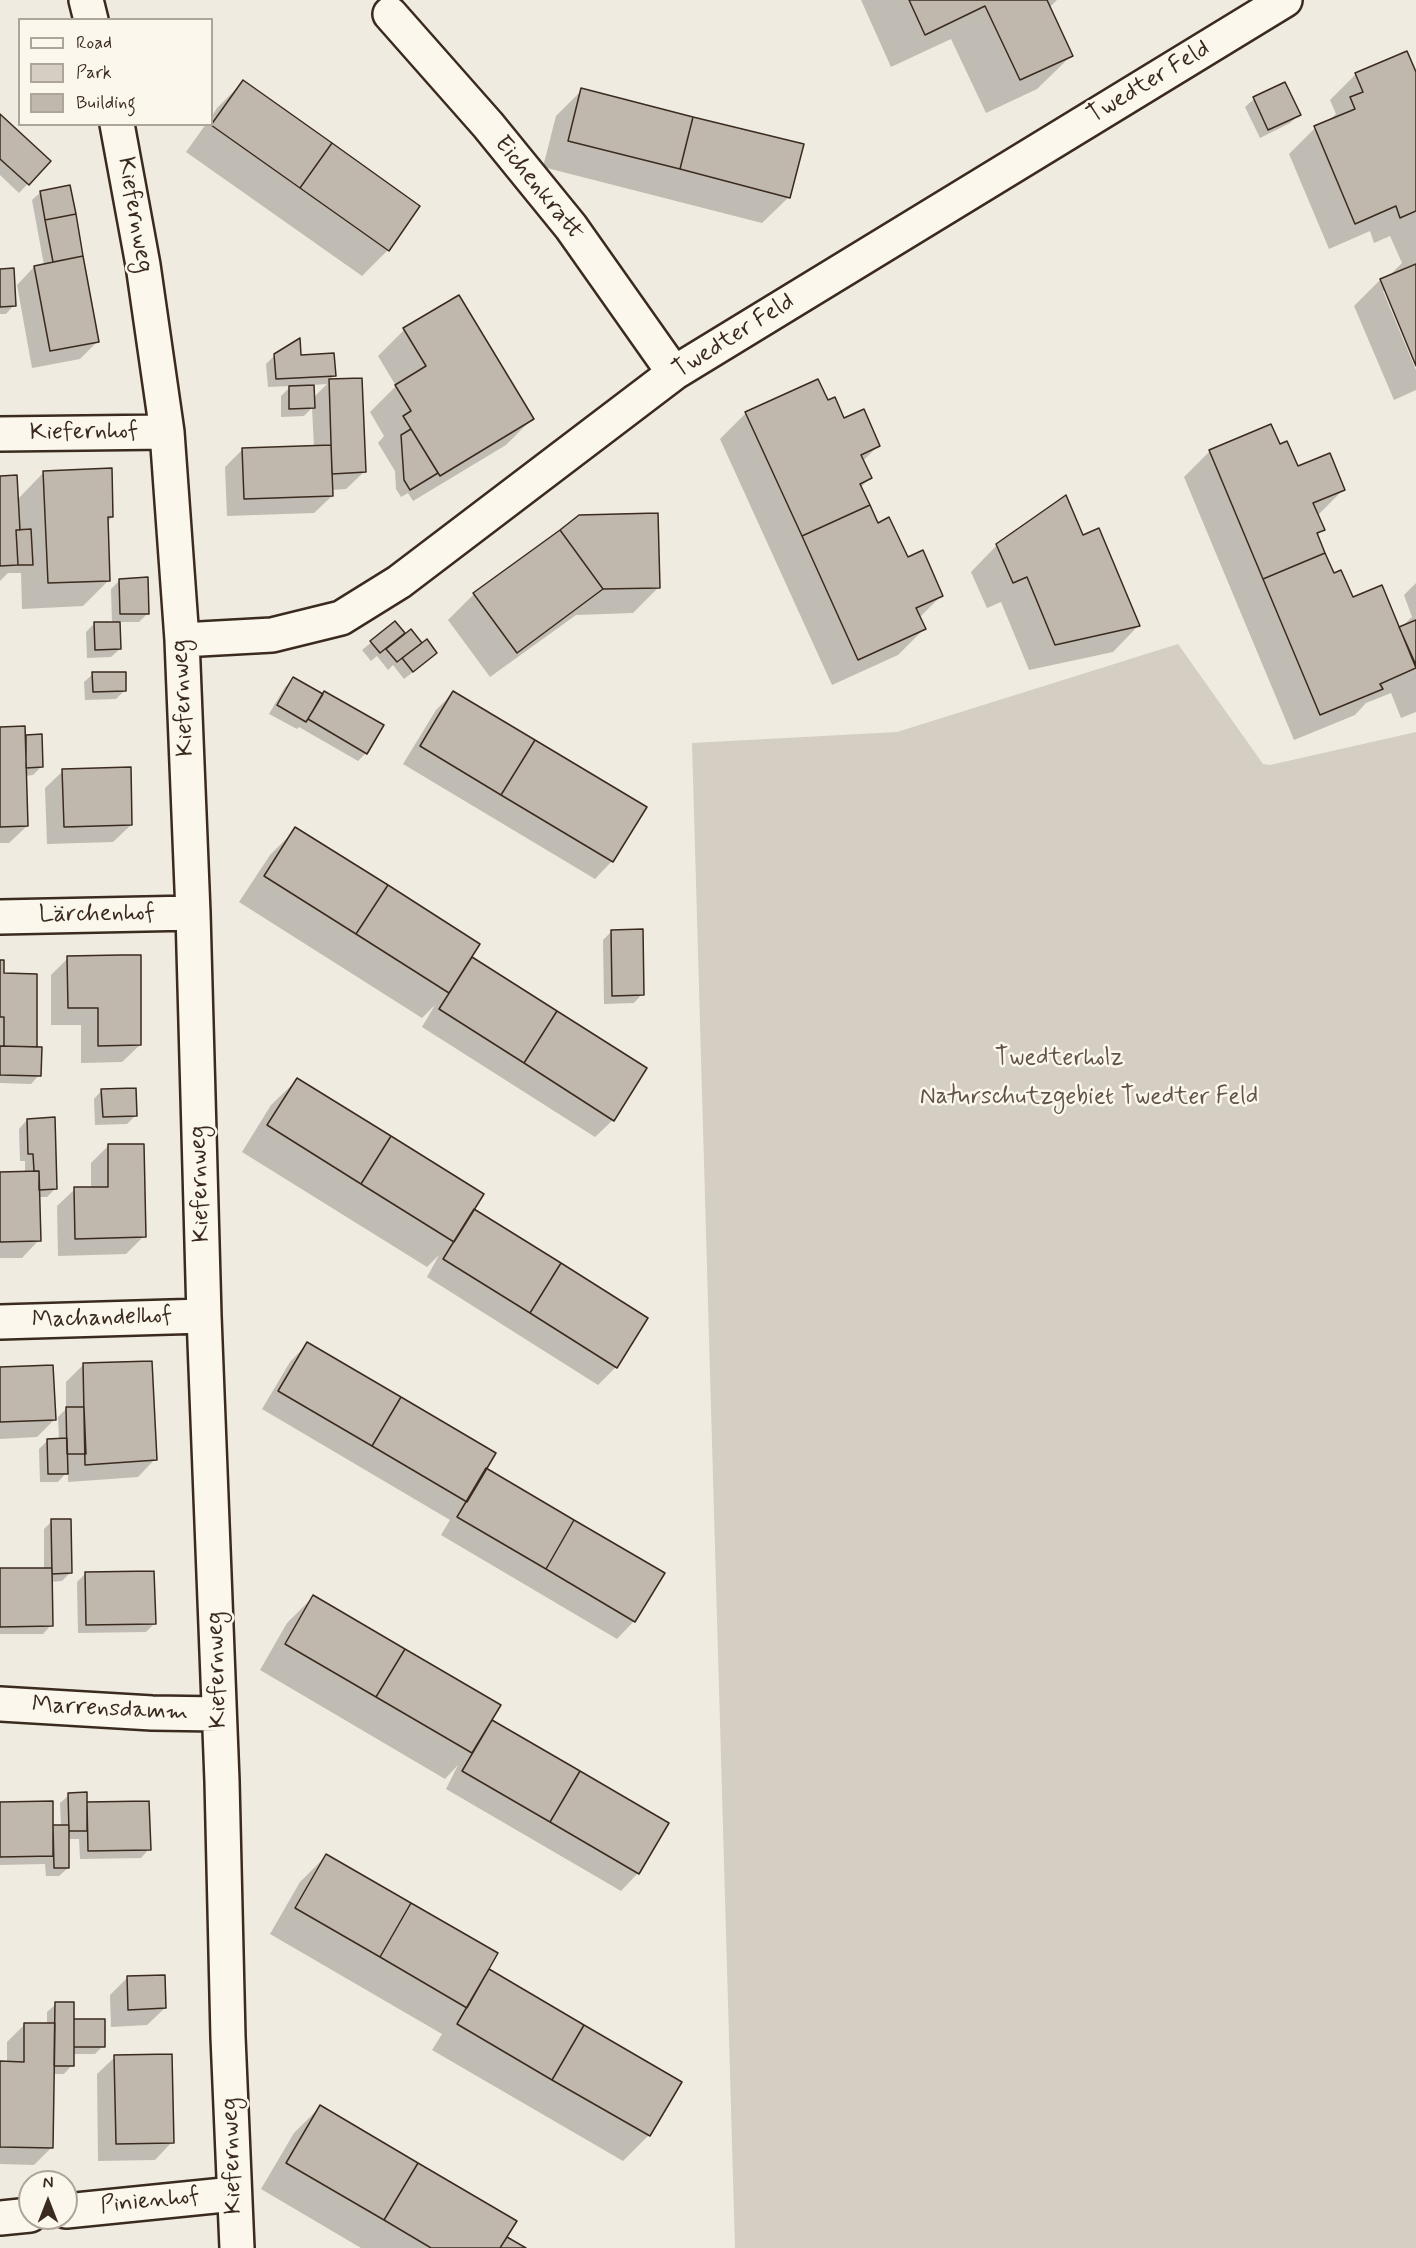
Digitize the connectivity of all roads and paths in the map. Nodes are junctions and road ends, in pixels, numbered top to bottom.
1 (86, 0) edge
2 (1285, 0) edge
3 (1241, 12) edge
4 (390, 14) dead end
5 (90, 18) edge
6 (117, 126) edge
7 (674, 373) junction
8 (167, 432) junction
9 (0, 434) edge
10 (182, 640) junction
11 (193, 913) junction
12 (0, 917) edge
13 (204, 1316) junction
14 (0, 1322) edge
15 (0, 1704) edge
16 (219, 1714) junction
17 (234, 2194) junction
18 (78, 2210) edge
19 (18, 2216) edge
20 (0, 2218) edge
21 (237, 2248) edge

1 - 5 street
2 - 3 street, Twedter Feld
3 - 7 street, Twedter Feld
4 - 7 street, Eichenkratt
6 - 8 street, Kiefernweg
7 - 10 street, Twedter Feld
8 - 9 street, Kiefernhof
8 - 10 street, Kiefernweg
10 - 11 street, Kiefernweg
11 - 12 street, Lärchenhof
11 - 13 street, Kiefernweg
13 - 14 street, Machandelhof
13 - 16 street, Kiefernweg
15 - 16 street, Marrensdamm
16 - 17 street, Kiefernweg
17 - 18 street, Pinienhof
17 - 21 street, Kiefernweg
19 - 20 street

